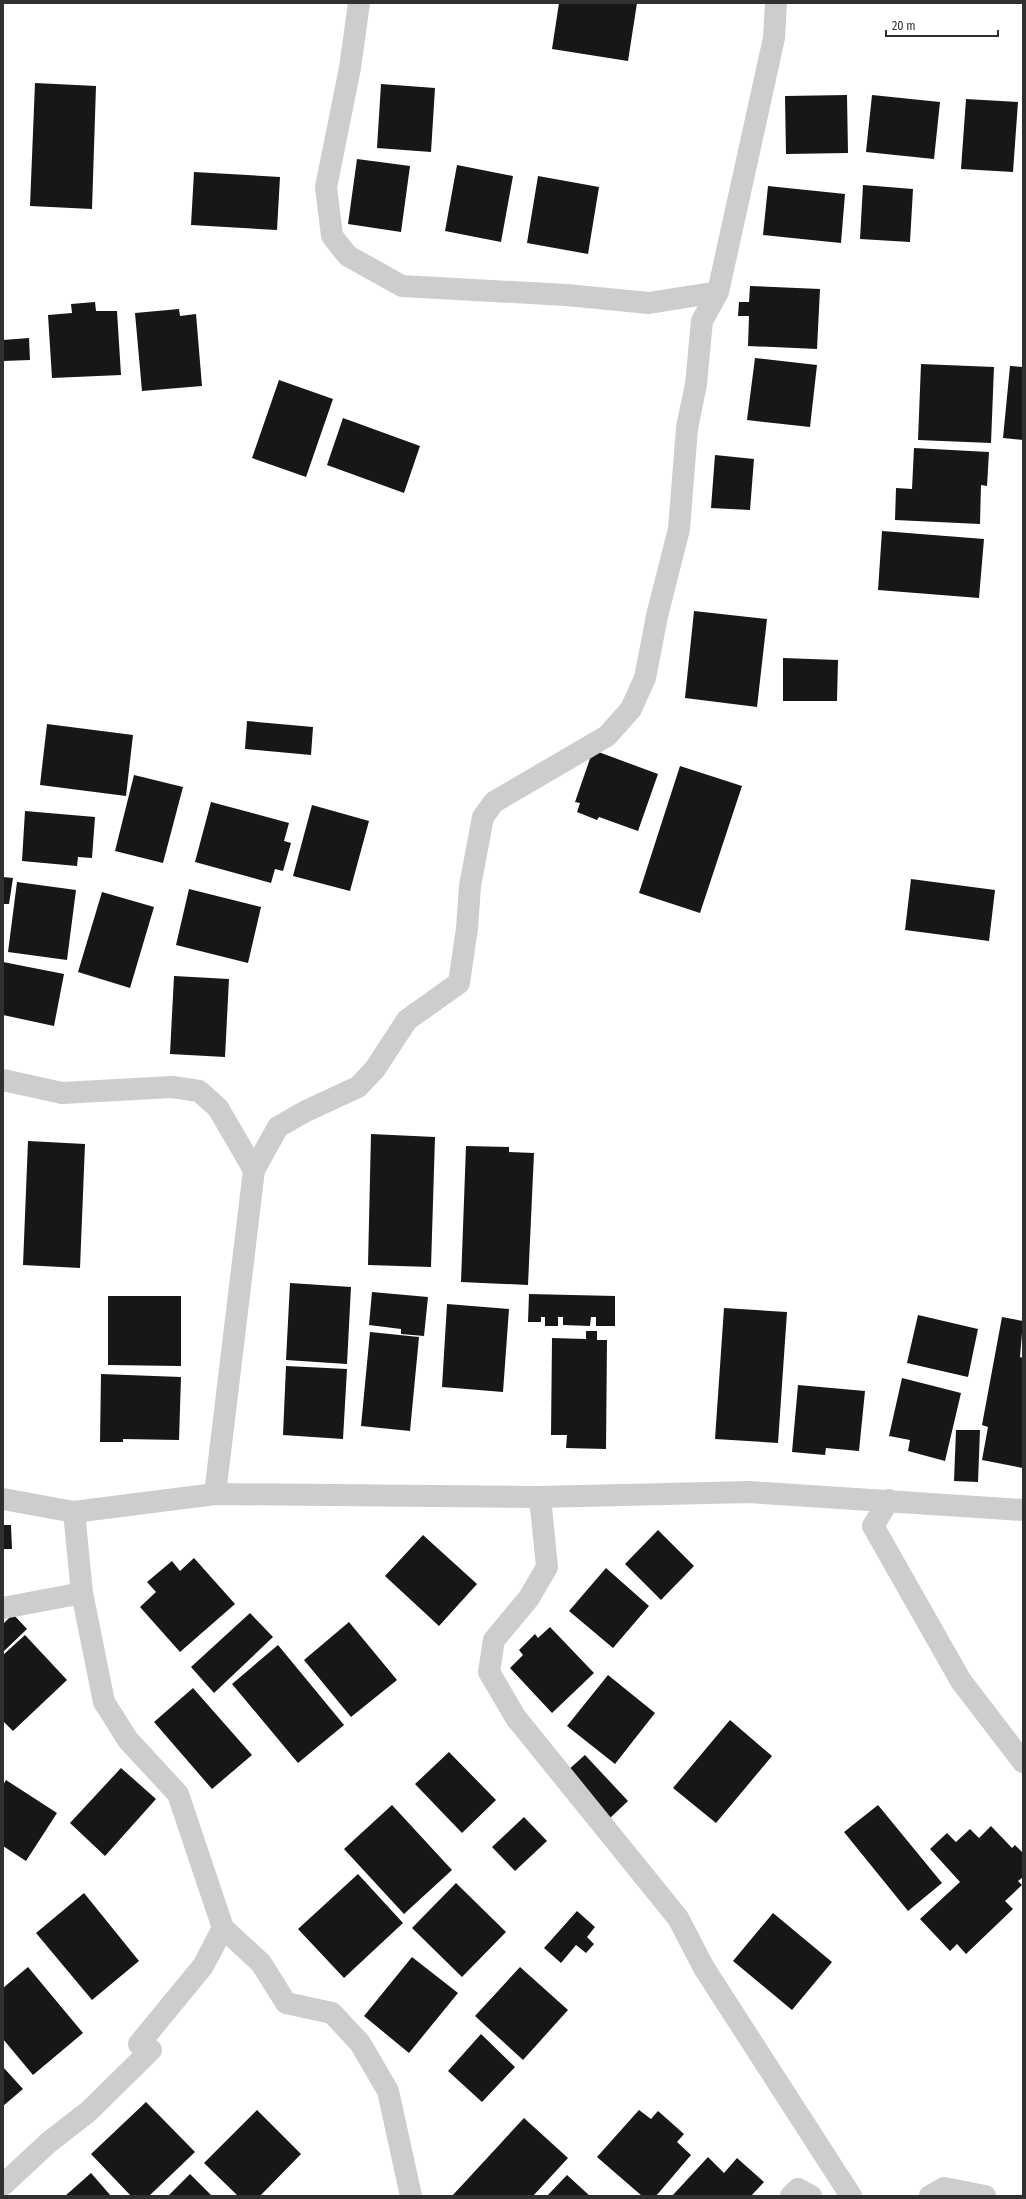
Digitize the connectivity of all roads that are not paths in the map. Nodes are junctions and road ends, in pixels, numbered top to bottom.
1 (359, 3) edge
2 (776, 3) edge
3 (718, 292) junction
4 (3, 1080) edge
5 (254, 1170) junction
6 (215, 1494) junction
7 (540, 1497) junction
8 (3, 1499) edge
9 (890, 1500) junction
10 (1023, 1510) edge
11 (74, 1512) junction
12 (82, 1593) junction
13 (3, 1608) edge
14 (1023, 1762) edge
15 (222, 1928) junction
16 (3, 2185) edge
17 (411, 2196) edge
18 (791, 2196) edge
19 (811, 2196) edge
20 (851, 2196) edge
21 (930, 2196) edge
22 (985, 2196) edge

1 - 3 street
2 - 3 street
3 - 5 street
4 - 5 street
5 - 6 street
6 - 7 street
6 - 11 street
7 - 9 street
7 - 20 street
8 - 11 street
9 - 10 street
9 - 14 street
11 - 12 street
12 - 13 street
12 - 15 street
15 - 16 street
15 - 17 street
18 - 19 street
21 - 22 street

